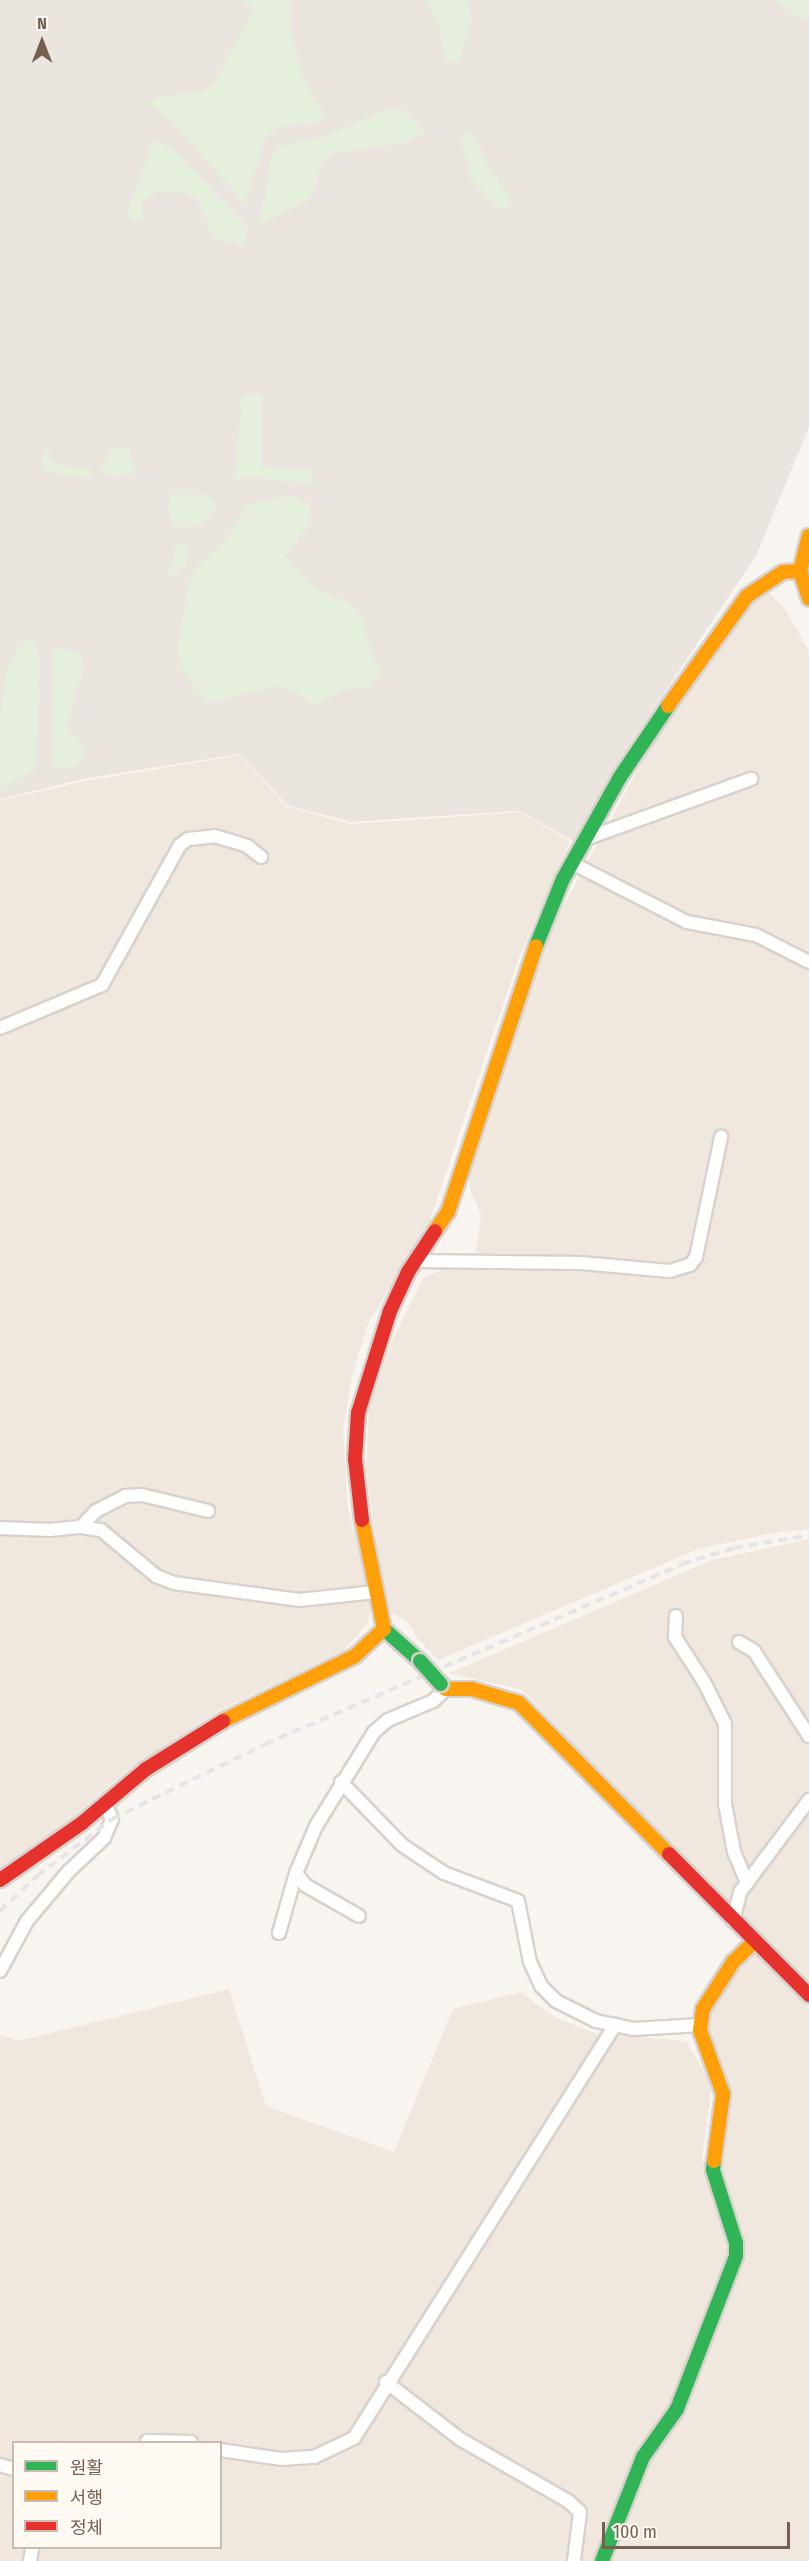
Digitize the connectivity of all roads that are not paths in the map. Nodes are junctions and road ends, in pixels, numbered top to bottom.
1 (809, 536) edge
2 (800, 570) junction
3 (809, 599) edge
4 (751, 779) dead end
5 (585, 839) junction
6 (261, 856) dead end
7 (572, 863) junction
8 (809, 962) edge
9 (0, 1028) edge
10 (721, 1137) dead end
11 (416, 1261) junction
12 (208, 1511) dead end
13 (81, 1527) junction
14 (0, 1528) edge
15 (376, 1592) junction
16 (676, 1616) dead end
17 (384, 1629) junction
18 (739, 1642) dead end
19 (443, 1687) junction
20 (809, 1736) edge
21 (341, 1782) junction
22 (809, 1800) edge
23 (105, 1803) junction
24 (296, 1873) junction
25 (0, 1880) edge
26 (747, 1883) junction
27 (359, 1916) dead end
28 (733, 1921) junction
29 (279, 1933) dead end
30 (754, 1942) junction
31 (0, 1971) edge
32 (809, 1995) edge
33 (615, 2025) junction
34 (700, 2025) junction
35 (386, 2382) junction
36 (222, 2450) edge
37 (574, 2561) edge
38 (602, 2561) edge

1 - 2 street
2 - 3 street
2 - 5 street
4 - 5 street
5 - 7 street
6 - 9 street
7 - 8 street
7 - 11 street
10 - 11 street
11 - 15 street
12 - 13 street
13 - 14 street
13 - 15 street
15 - 17 street
16 - 26 street
17 - 19 street, bridge
17 - 23 street
18 - 20 street
19 - 21 street
19 - 28 street
21 - 24 street
21 - 33 street
22 - 26 street
23 - 25 street
23 - 31 street
24 - 27 street
24 - 29 street
26 - 28 street
28 - 30 street
30 - 32 street
30 - 34 street
33 - 34 street
33 - 35 street
34 - 38 street
35 - 36 street
35 - 37 street

